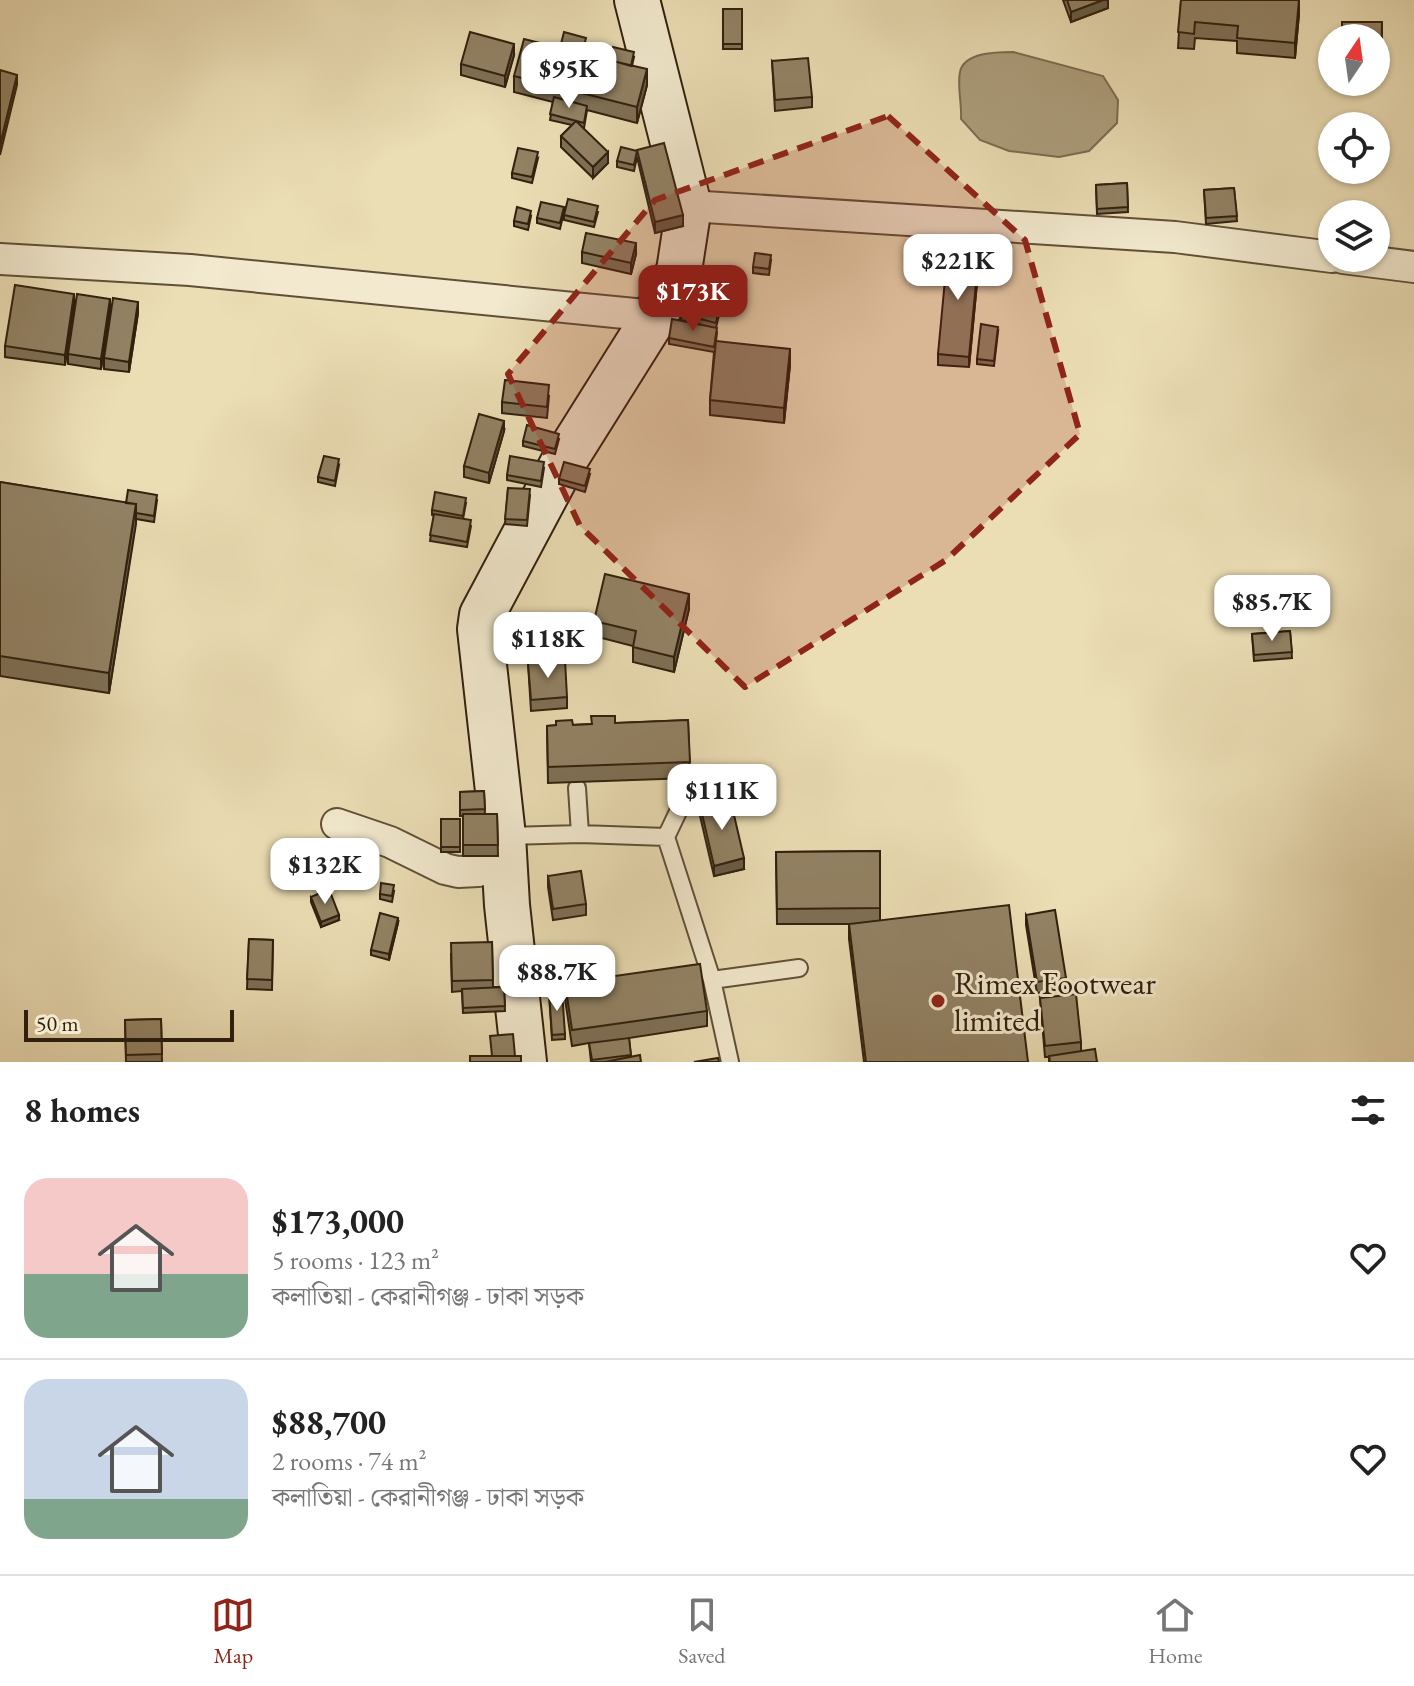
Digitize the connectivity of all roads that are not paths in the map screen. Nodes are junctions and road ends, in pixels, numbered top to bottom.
1 (637, 0) edge
2 (689, 206) junction
3 (1318, 255) edge
4 (0, 259) edge
5 (1390, 264) edge
6 (1414, 267) edge
7 (655, 316) junction
8 (695, 776) dead end
9 (577, 788) edge
10 (337, 824) dead end
11 (580, 834) junction
12 (666, 837) junction
13 (504, 849) junction
14 (799, 968) dead end
15 (712, 980) junction
16 (524, 1062) edge
17 (730, 1062) edge

1 - 2 main road
2 - 3 street
2 - 7 main road
4 - 7 street
5 - 6 street
7 - 13 main road
8 - 12 lane
9 - 11 lane
10 - 13 street
11 - 12 lane
11 - 13 lane
12 - 15 lane
13 - 16 main road
14 - 15 lane
15 - 17 lane

